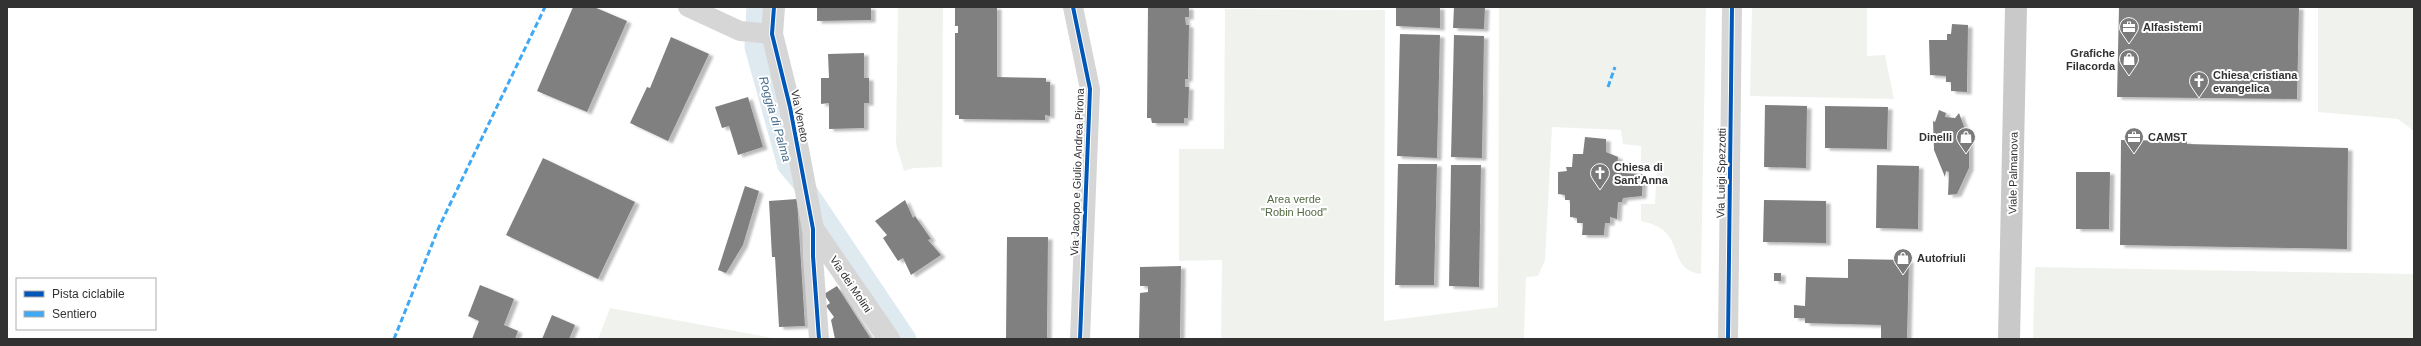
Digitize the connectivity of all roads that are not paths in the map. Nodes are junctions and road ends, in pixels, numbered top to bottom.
1 (688, 7) edge
2 (774, 7) edge
3 (1073, 7) edge
4 (1732, 7) edge
5 (2016, 7) edge
6 (767, 34) junction
7 (810, 220) junction
8 (2009, 338) edge
9 (819, 339) edge
10 (889, 339) edge
11 (1080, 339) edge
12 (1728, 339) edge

1 - 6 street
2 - 6 street, Via Veneto
3 - 11 street, Via Jacopo e Giulio Andrea Pirona
4 - 12 street, Via Luigi Spezzotti
5 - 8 main road, Viale Palmanova
6 - 7 street, Via Veneto
7 - 9 street
7 - 10 street, Via dei Molini

